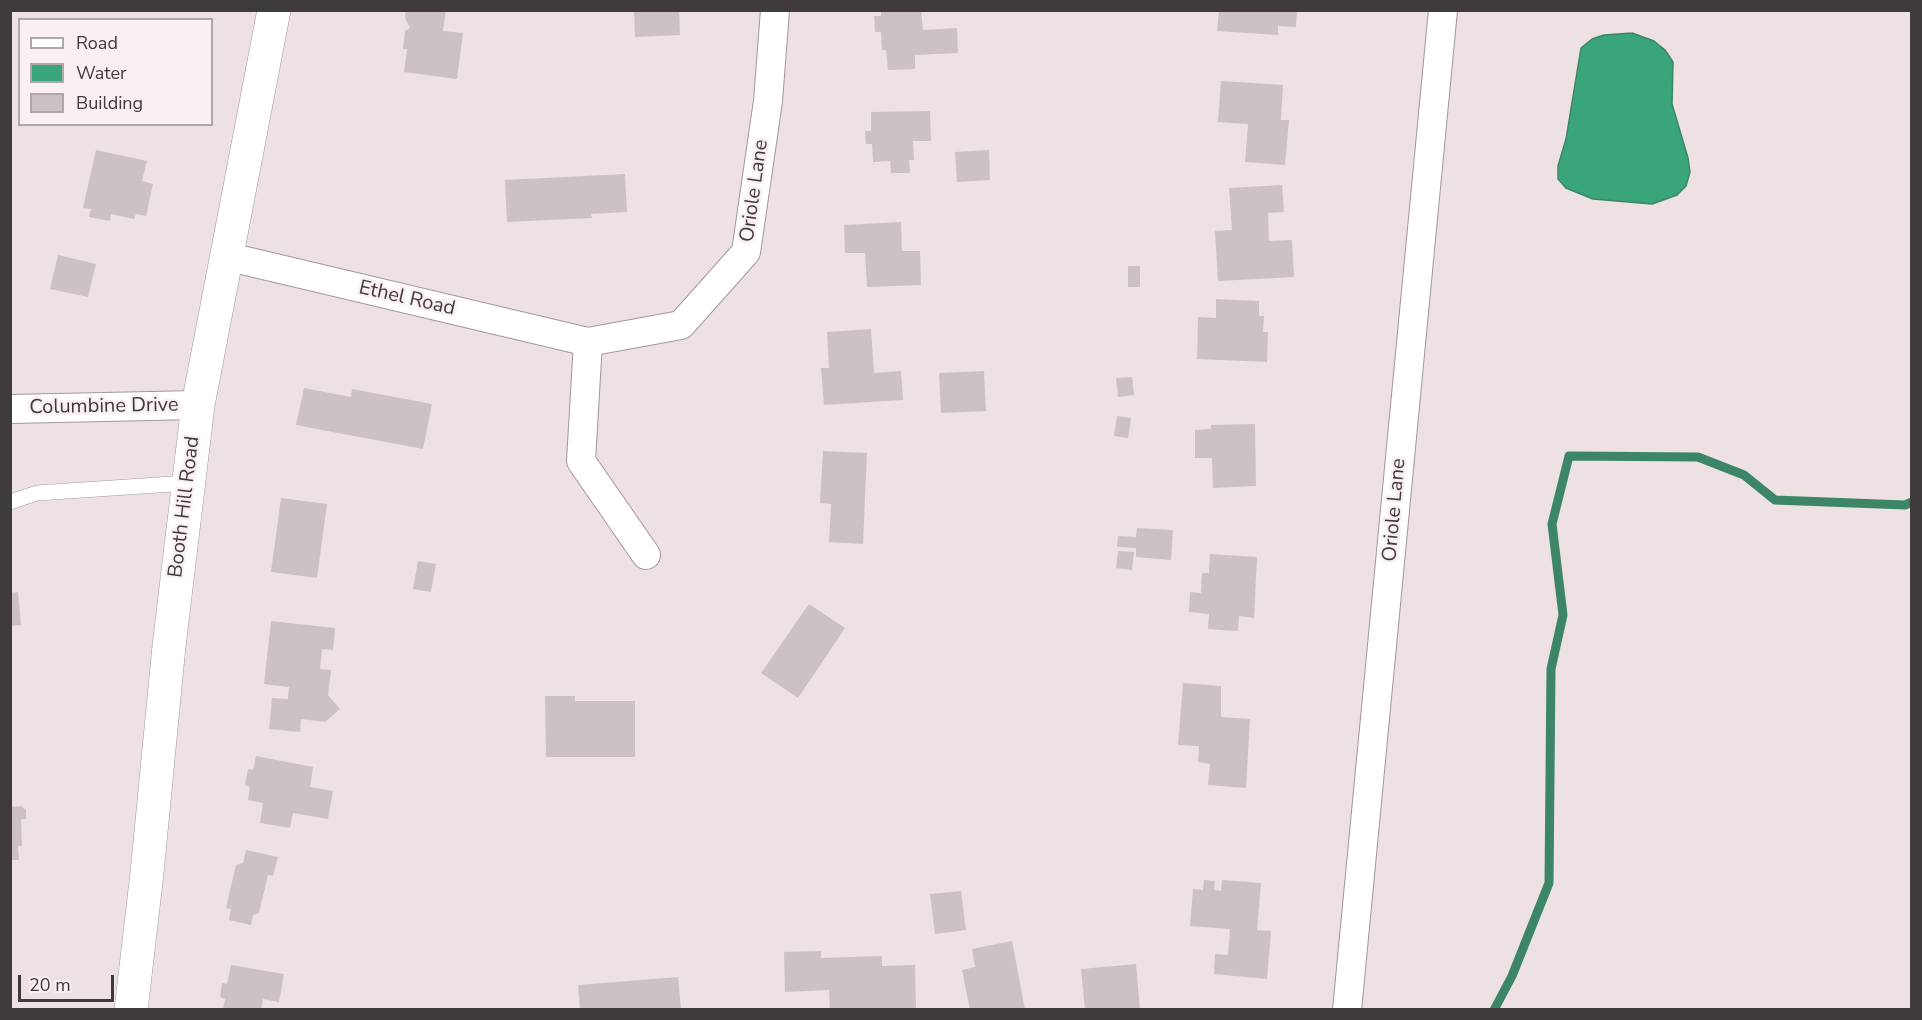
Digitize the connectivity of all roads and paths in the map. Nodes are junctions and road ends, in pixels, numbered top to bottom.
1 (274, 10) edge
2 (775, 10) edge
3 (1443, 10) edge
4 (225, 256) junction
5 (588, 342) junction
6 (198, 405) junction
7 (10, 409) edge
8 (188, 483) junction
9 (10, 502) edge
10 (646, 555) dead end
11 (131, 1010) edge
12 (1347, 1010) edge

1 - 4 street, Booth Hill Road
2 - 5 street, Oriole Lane
3 - 12 street, Oriole Lane
4 - 5 street, Ethel Road
4 - 6 street, Booth Hill Road
5 - 10 street
6 - 7 street, Columbine Drive
6 - 8 street, Booth Hill Road
8 - 9 lane
8 - 11 street, Booth Hill Road

